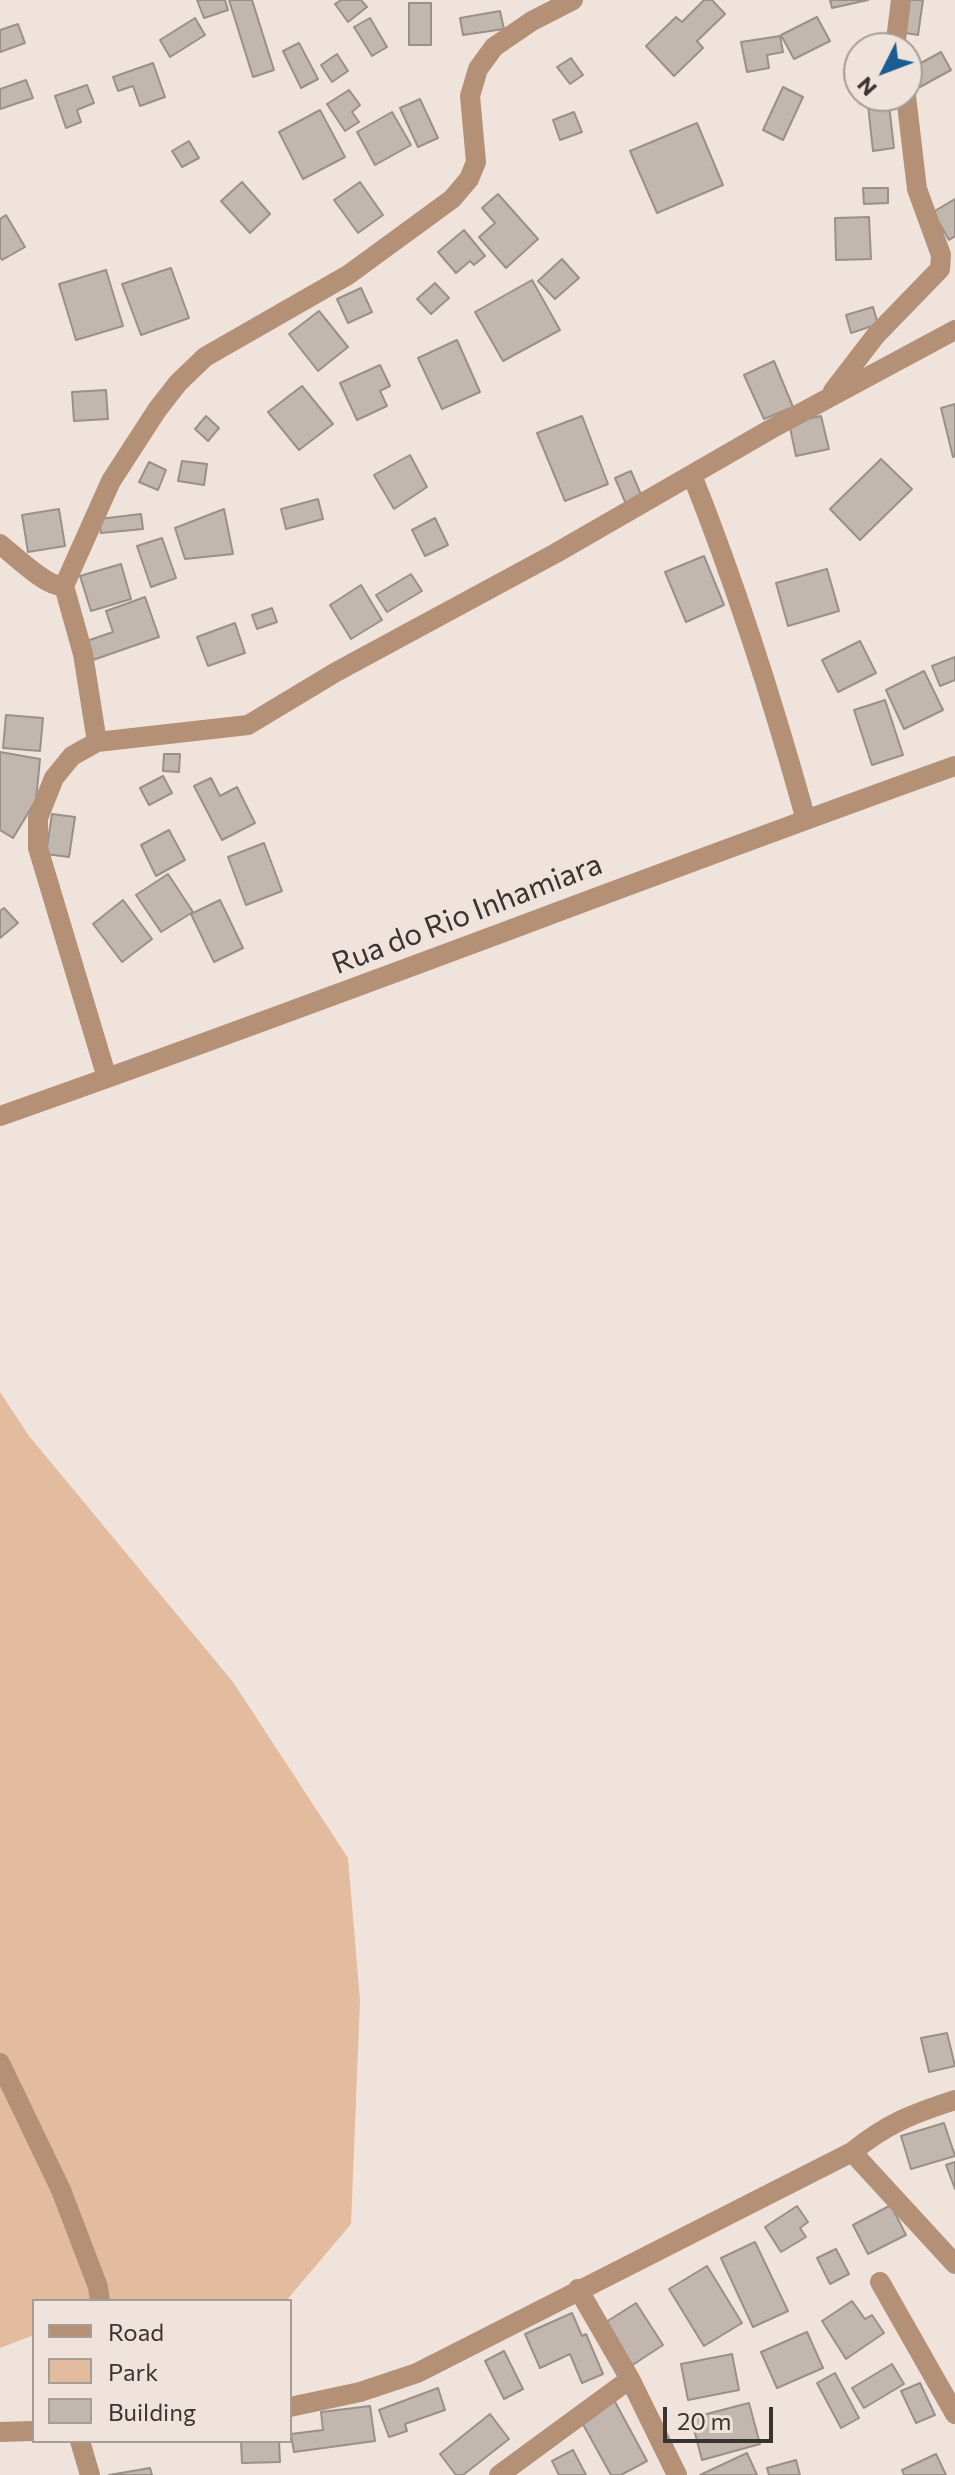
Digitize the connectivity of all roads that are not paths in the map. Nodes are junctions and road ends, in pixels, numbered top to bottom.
1 (573, 0) edge
2 (901, 0) edge
3 (897, 32) edge
4 (908, 112) edge
5 (955, 330) edge
6 (825, 400) junction
7 (692, 475) junction
8 (0, 544) edge
9 (64, 586) junction
10 (97, 742) junction
11 (955, 766) edge
12 (806, 820) junction
13 (107, 1078) junction
14 (0, 1116) edge
15 (0, 2063) edge
16 (955, 2100) edge
17 (852, 2152) junction
18 (955, 2264) edge
19 (880, 2282) dead end
20 (578, 2289) junction
21 (100, 2299) edge
22 (630, 2379) junction
23 (292, 2407) edge
24 (955, 2414) edge
25 (32, 2431) edge
26 (0, 2432) edge
27 (81, 2443) edge
28 (90, 2475) edge
29 (499, 2475) edge
30 (677, 2475) edge

1 - 9 street
2 - 3 street
4 - 6 street
5 - 6 street
6 - 7 street
7 - 10 street
7 - 12 street
8 - 9 street
9 - 10 street
10 - 13 street
11 - 12 street, Rua do Rio Inhamiara
12 - 13 street, Rua do Rio Inhamiara
13 - 14 street, Rua do Rio Inhamiara
15 - 21 street
16 - 17 street
17 - 18 street
17 - 20 street
19 - 24 street
20 - 22 street
20 - 23 street
22 - 29 street
22 - 30 street
25 - 26 street
27 - 28 street

